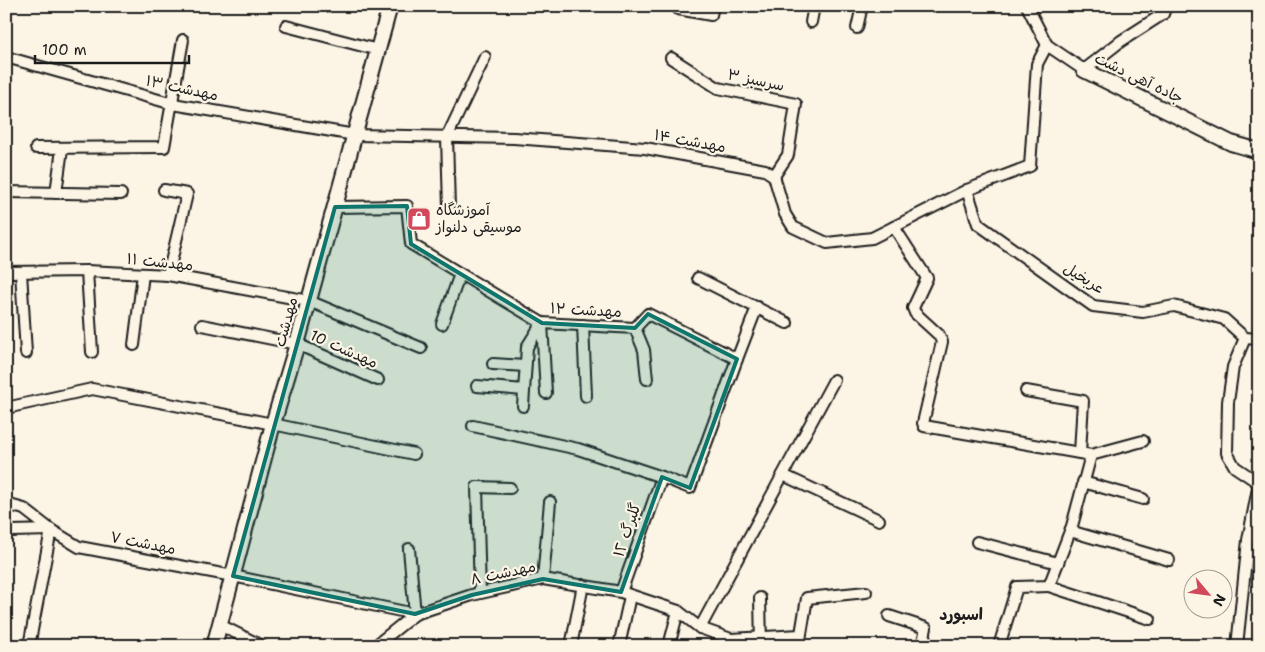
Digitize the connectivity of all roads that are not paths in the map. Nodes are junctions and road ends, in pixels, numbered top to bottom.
1 (390, 6) edge
2 (713, 6) edge
3 (814, 6) edge
4 (862, 6) edge
5 (1027, 6) edge
6 (1166, 6) edge
7 (678, 9) dead end
8 (811, 22) dead end
9 (286, 26) dead end
10 (857, 28) dead end
11 (183, 40) dead end
12 (1048, 44) junction
13 (378, 50) junction
14 (6, 57) edge
15 (485, 57) dead end
16 (671, 58) dead end
17 (1084, 70) junction
18 (173, 104) junction
19 (355, 135) junction
20 (446, 137) junction
21 (36, 148) dead end
22 (62, 149) junction
23 (1259, 151) edge
24 (774, 176) junction
25 (164, 190) dead end
26 (967, 190) junction
27 (6, 192) edge
28 (56, 193) junction
29 (121, 194) dead end
30 (335, 207) junction
31 (449, 208) dead end
32 (894, 227) junction
33 (86, 270) junction
34 (6, 272) edge
35 (21, 272) junction
36 (143, 274) junction
37 (460, 274) junction
38 (168, 275) junction
39 (698, 278) dead end
40 (309, 301) junction
41 (757, 308) junction
42 (787, 322) dead end
43 (542, 323) junction
44 (442, 324) dead end
45 (202, 325) dead end
46 (583, 325) junction
47 (636, 328) junction
48 (1245, 338) junction
49 (1259, 339) edge
50 (297, 344) junction
51 (134, 345) dead end
52 (421, 348) dead end
53 (92, 352) dead end
54 (26, 353) dead end
55 (737, 359) junction
56 (493, 364) dead end
57 (525, 366) junction
58 (647, 379) dead end
59 (378, 380) dead end
60 (834, 380) dead end
61 (477, 386) dead end
62 (524, 390) junction
63 (1026, 391) dead end
64 (546, 394) dead end
65 (586, 396) dead end
66 (522, 406) dead end
67 (6, 408) edge
68 (274, 424) junction
69 (473, 426) dead end
70 (1143, 441) dead end
71 (1080, 453) junction
72 (414, 454) dead end
73 (1090, 455) junction
74 (783, 474) junction
75 (662, 477) junction
76 (1083, 482) junction
77 (510, 488) dead end
78 (1143, 499) dead end
79 (550, 502) dead end
80 (6, 504) edge
81 (1256, 518) edge
82 (879, 520) dead end
83 (6, 530) edge
84 (51, 530) junction
85 (1070, 531) junction
86 (977, 542) dead end
87 (408, 549) dead end
88 (1169, 560) dead end
89 (1058, 562) junction
90 (233, 576) junction
91 (543, 579) junction
92 (583, 585) junction
93 (1049, 586) junction
94 (866, 592) dead end
95 (480, 593) junction
96 (626, 594) junction
97 (760, 598) dead end
98 (678, 611) junction
99 (416, 614) junction
100 (889, 616) dead end
101 (1150, 619) dead end
102 (220, 626) junction
103 (700, 628) junction
104 (800, 640) edge
105 (760, 641) edge
106 (29, 646) edge
107 (214, 646) edge
108 (262, 646) edge
109 (375, 646) edge
110 (570, 646) edge
111 (619, 646) edge
112 (669, 646) edge
113 (922, 646) edge
114 (1000, 646) edge
115 (1237, 646) edge

1 - 13 street, مهدشت
2 - 7 street
3 - 8 street
4 - 10 street
5 - 12 street, جاده آهی دشت
6 - 17 street
9 - 13 street
11 - 18 street
12 - 17 street, جاده آهی دشت
12 - 26 street
13 - 19 street, مهدشت
14 - 18 street, مهدشت ۱۳
15 - 20 street
16 - 24 street, سرسبز ۳
17 - 23 street, جاده آهی دشت
18 - 19 street, مهدشت ۱۳
18 - 22 street
19 - 20 street, مهدشت ۱۴
19 - 30 street, مهدشت
20 - 24 street, مهدشت ۱۴
20 - 31 street
21 - 22 street
22 - 28 street
24 - 32 street
25 - 38 street
26 - 32 street
26 - 48 street, عربخیل
27 - 28 street
28 - 29 street
30 - 37 street, مهدشت ۱۲
30 - 40 street, مهدشت
32 - 71 street
33 - 35 street, مهدشت ۱۱
33 - 36 street, مهدشت ۱۱
33 - 53 street
34 - 35 street, مهدشت ۱۱
35 - 54 street
36 - 38 street, مهدشت ۱۱
36 - 51 street
37 - 43 street, مهدشت ۱۲
37 - 44 street
38 - 40 street, مهدشت ۱۱
39 - 41 street
40 - 50 street, مهدشت
40 - 52 street, مهدشت ۱۱
41 - 42 street
41 - 55 street
43 - 46 street, مهدشت ۱۲
43 - 57 street
43 - 64 street
45 - 50 street, مهدشت 10
46 - 47 street, مهدشت ۱۲
46 - 65 street
47 - 55 street, مهدشت ۱۲
47 - 58 street
48 - 49 street
48 - 81 street
50 - 59 street, مهدشت 10
50 - 68 street, مهدشت
55 - 75 street
56 - 57 street
57 - 62 street
60 - 74 street
61 - 62 street
62 - 66 street
63 - 71 street
67 - 68 street
68 - 72 street
68 - 90 street, مهدشت
69 - 75 street
70 - 73 street
71 - 73 street
73 - 76 street
74 - 82 street
74 - 103 street
75 - 96 street, گلبرگ ١٢
76 - 78 street
76 - 85 street
77 - 95 street
79 - 91 street
80 - 84 street, مهدشت ۷
81 - 115 street
83 - 84 street
84 - 90 street, مهدشت ۷
84 - 106 street
85 - 88 street
85 - 89 street
86 - 89 street
87 - 99 street
89 - 93 street
90 - 99 street, مهدشت ۷
90 - 102 street, مهدشت
91 - 92 street, مهدشت ۸
91 - 95 street, مهدشت ۸
92 - 96 street, مهدشت ۸
92 - 110 street
93 - 101 street
93 - 114 street
94 - 104 street
95 - 99 street, مهدشت ۸
96 - 98 street, مهدشت ۸
96 - 111 street, گلبرگ ١٢
97 - 105 street
98 - 103 street
98 - 112 street
99 - 109 street, مهدشت ۸
100 - 113 street
102 - 107 street, مهدشت
102 - 108 street
103 - 105 street
104 - 105 street

